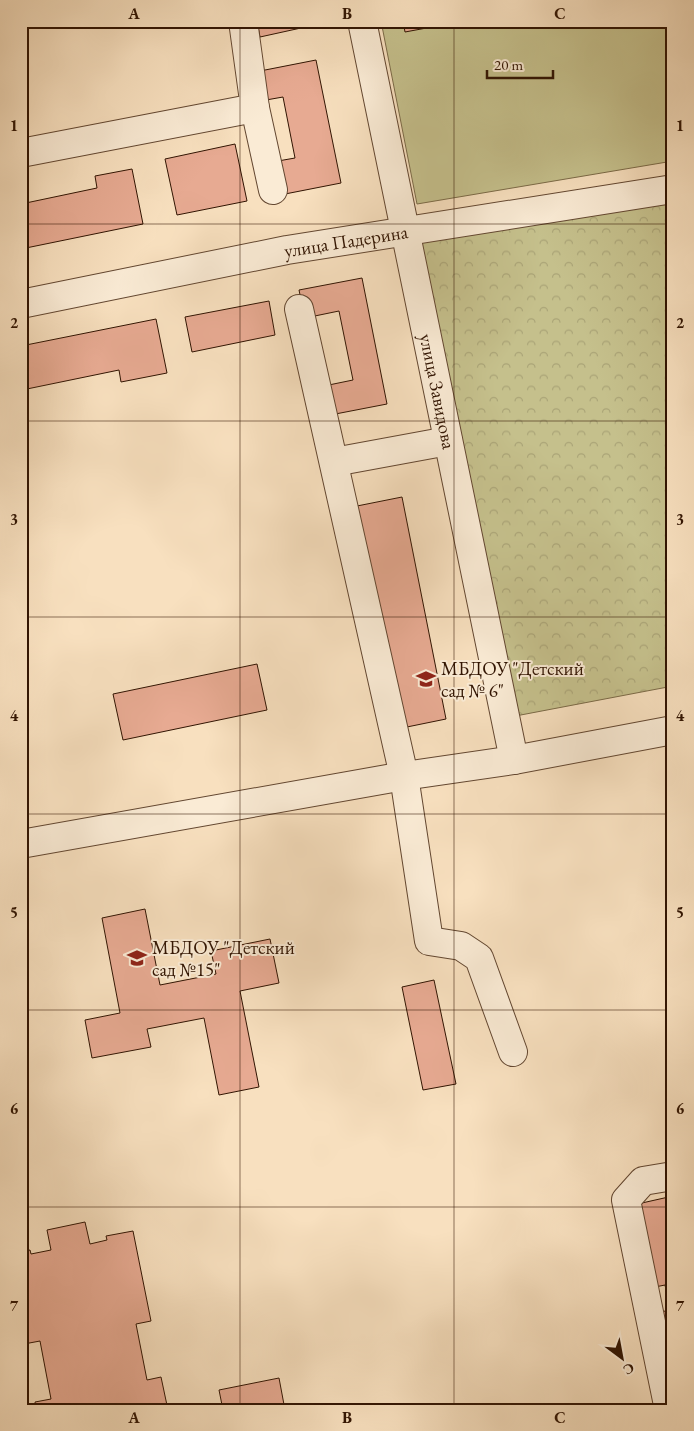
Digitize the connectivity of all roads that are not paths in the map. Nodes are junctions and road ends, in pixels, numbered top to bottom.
1 (243, 21) edge
2 (362, 21) edge
3 (255, 108) junction
4 (21, 153) edge
5 (673, 189) edge
6 (273, 190) dead end
7 (405, 230) junction
8 (21, 304) edge
9 (299, 309) dead end
10 (448, 441) junction
11 (334, 462) junction
12 (673, 730) edge
13 (514, 760) junction
14 (404, 776) junction
15 (21, 844) edge
16 (513, 1052) dead end
17 (673, 1176) edge
18 (670, 1410) edge

1 - 3 street
2 - 7 street, улица Завидова
3 - 4 street
3 - 6 street
5 - 7 street, улица Падерина
7 - 8 street, улица Падерина
7 - 10 street, улица Завидова
9 - 11 street
10 - 11 street
10 - 13 street, улица Завидова
11 - 14 street
12 - 13 street
13 - 14 street
14 - 15 street
14 - 16 street
17 - 18 street

